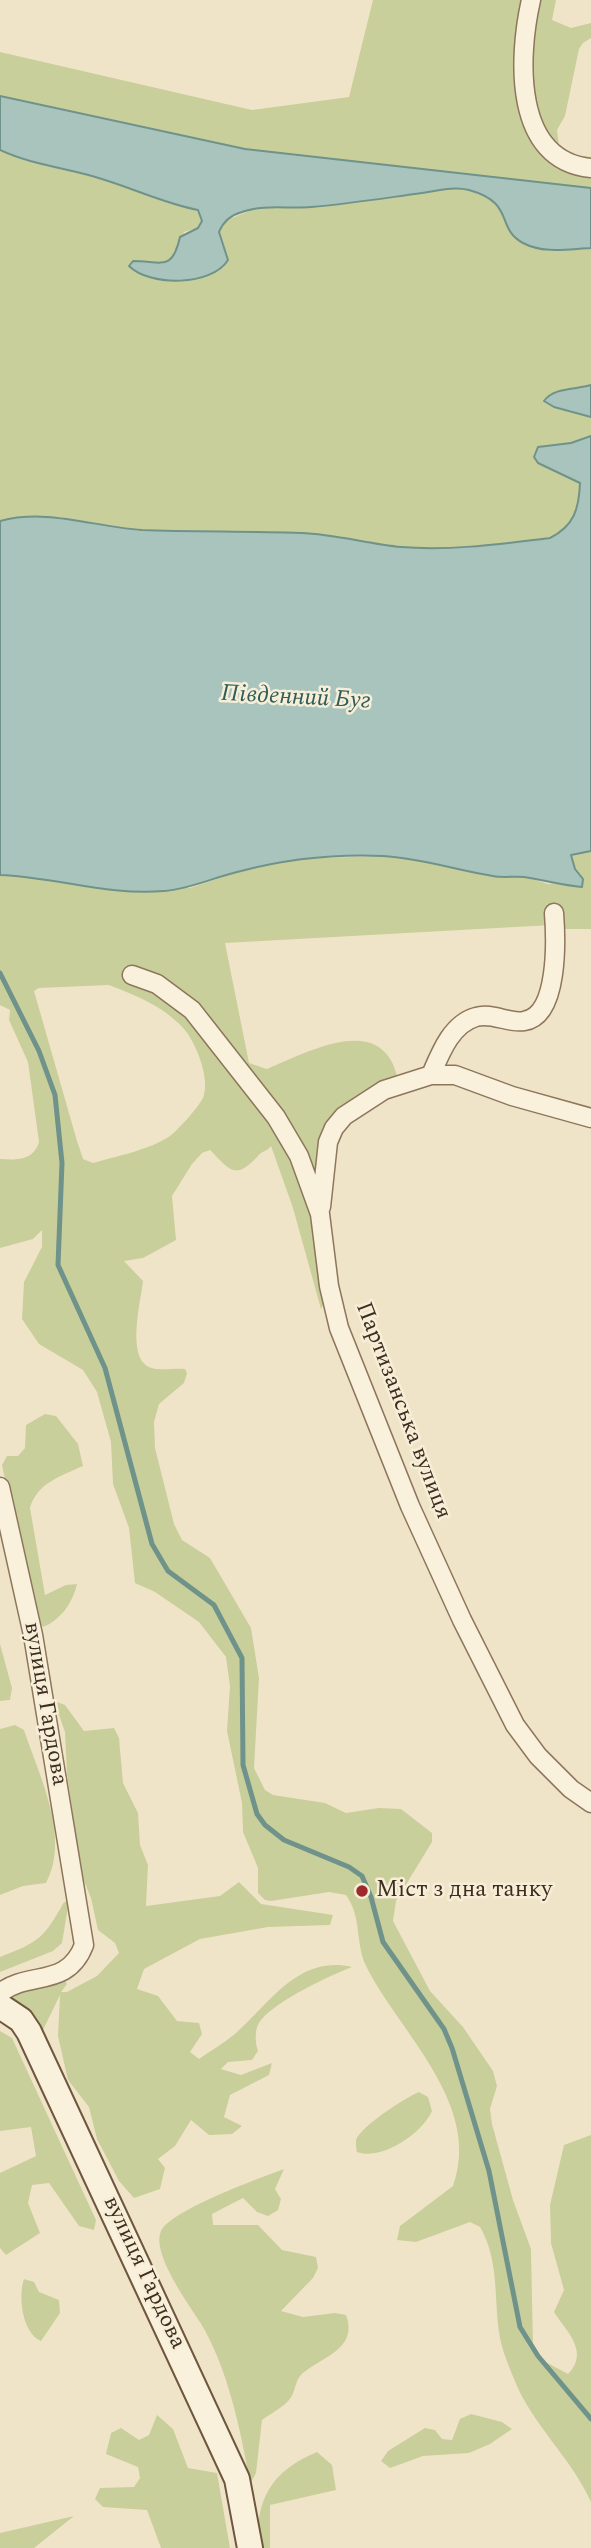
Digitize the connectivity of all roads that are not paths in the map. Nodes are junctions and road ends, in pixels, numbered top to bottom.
1 (531, 0) edge
2 (591, 168) edge
3 (554, 914) dead end
4 (132, 975) dead end
5 (431, 1076) junction
6 (591, 1118) edge
7 (320, 1214) junction
8 (0, 1487) edge
9 (591, 1803) edge
10 (3, 2003) edge
11 (250, 2548) edge

1 - 2 street
3 - 5 street
4 - 7 street, Партизанська вулиця
5 - 6 street
5 - 7 street
7 - 9 street, Партизанська вулиця
8 - 10 street, вулиця Гардова
10 - 11 street, вулиця Гардова

